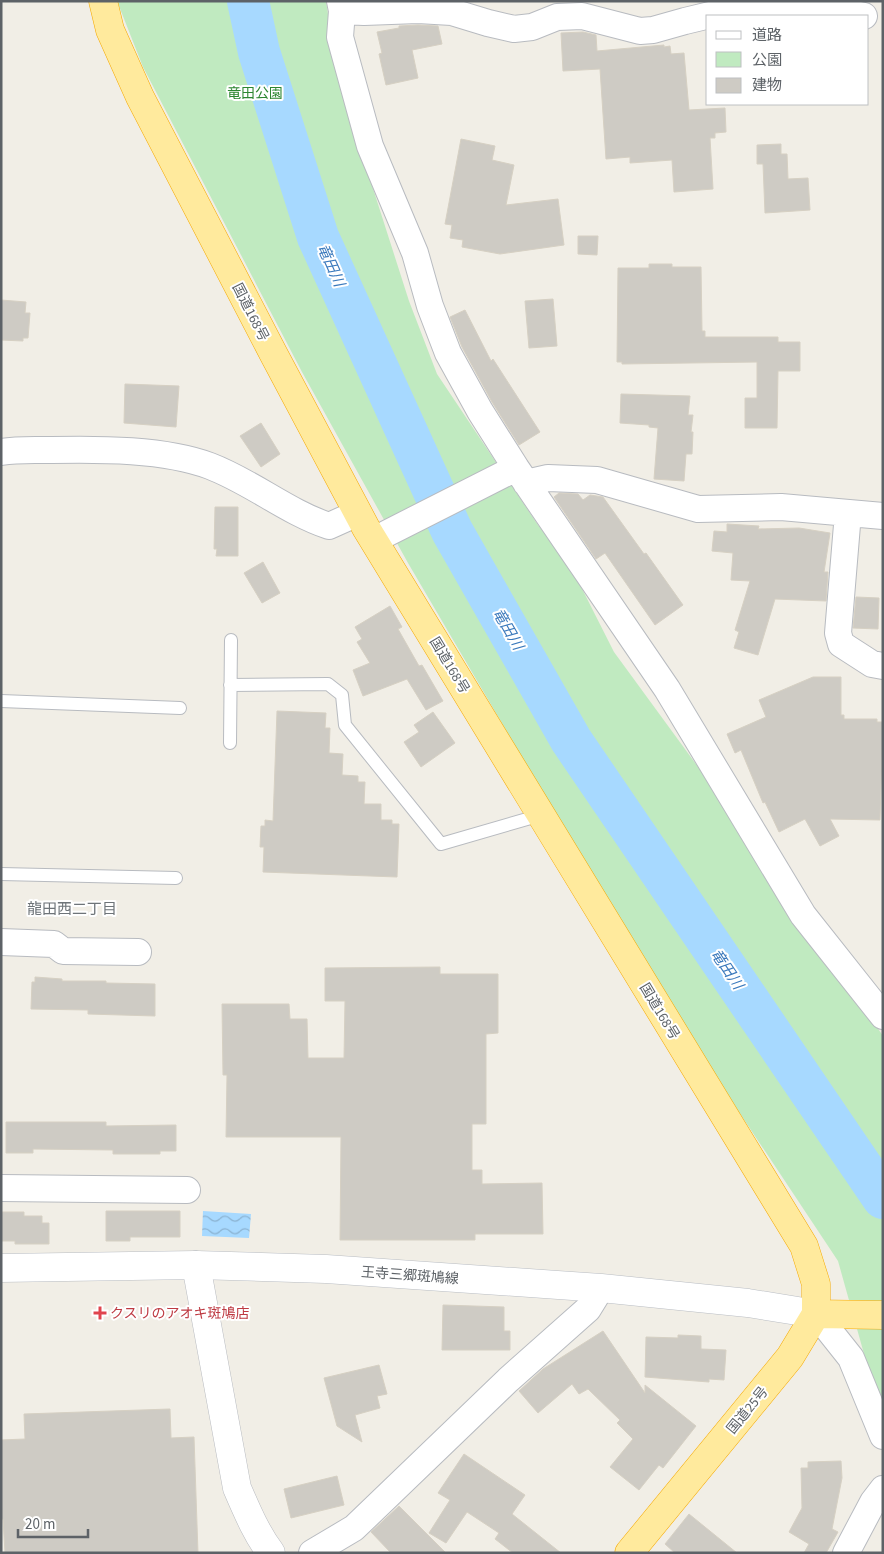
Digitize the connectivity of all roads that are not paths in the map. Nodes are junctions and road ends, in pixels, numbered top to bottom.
1 (103, 1) edge
2 (341, 6) edge
3 (683, 11) edge
4 (857, 15) edge
5 (869, 17) edge
6 (883, 18) edge
7 (1, 452) edge
8 (521, 476) junction
9 (358, 513) junction
10 (848, 513) junction
11 (883, 516) edge
12 (379, 538) junction
13 (231, 640) dead end
14 (883, 666) edge
15 (230, 685) junction
16 (1, 701) edge
17 (180, 708) dead end
18 (230, 743) dead end
19 (541, 815) junction
20 (1, 874) edge
21 (176, 878) dead end
22 (1, 942) edge
23 (138, 952) dead end
24 (883, 1016) edge
25 (1, 1188) edge
26 (187, 1190) dead end
27 (196, 1265) junction
28 (1, 1268) edge
29 (600, 1288) junction
30 (816, 1314) junction
31 (879, 1315) edge
32 (883, 1436) edge
33 (883, 1489) edge
34 (271, 1553) edge
35 (312, 1553) edge
36 (629, 1553) edge
37 (846, 1553) edge

1 - 9 highway, 国道168号
2 - 3 street
2 - 8 street
3 - 4 street
5 - 6 street
7 - 9 street
8 - 10 street
8 - 12 street
8 - 24 street
9 - 12 highway, 国道168号
10 - 11 street
10 - 14 street
12 - 19 highway, 国道168号
13 - 15 lane
15 - 18 lane
15 - 19 lane
16 - 17 lane
19 - 30 highway, 国道168号
20 - 21 lane
22 - 23 street
25 - 26 street
27 - 28 main road, 王寺三郷斑鳩線
27 - 29 main road, 王寺三郷斑鳩線
27 - 34 main road
29 - 30 main road, 王寺三郷斑鳩線
29 - 35 street
30 - 31 highway
30 - 32 street
30 - 36 highway, 国道25号
33 - 37 street

